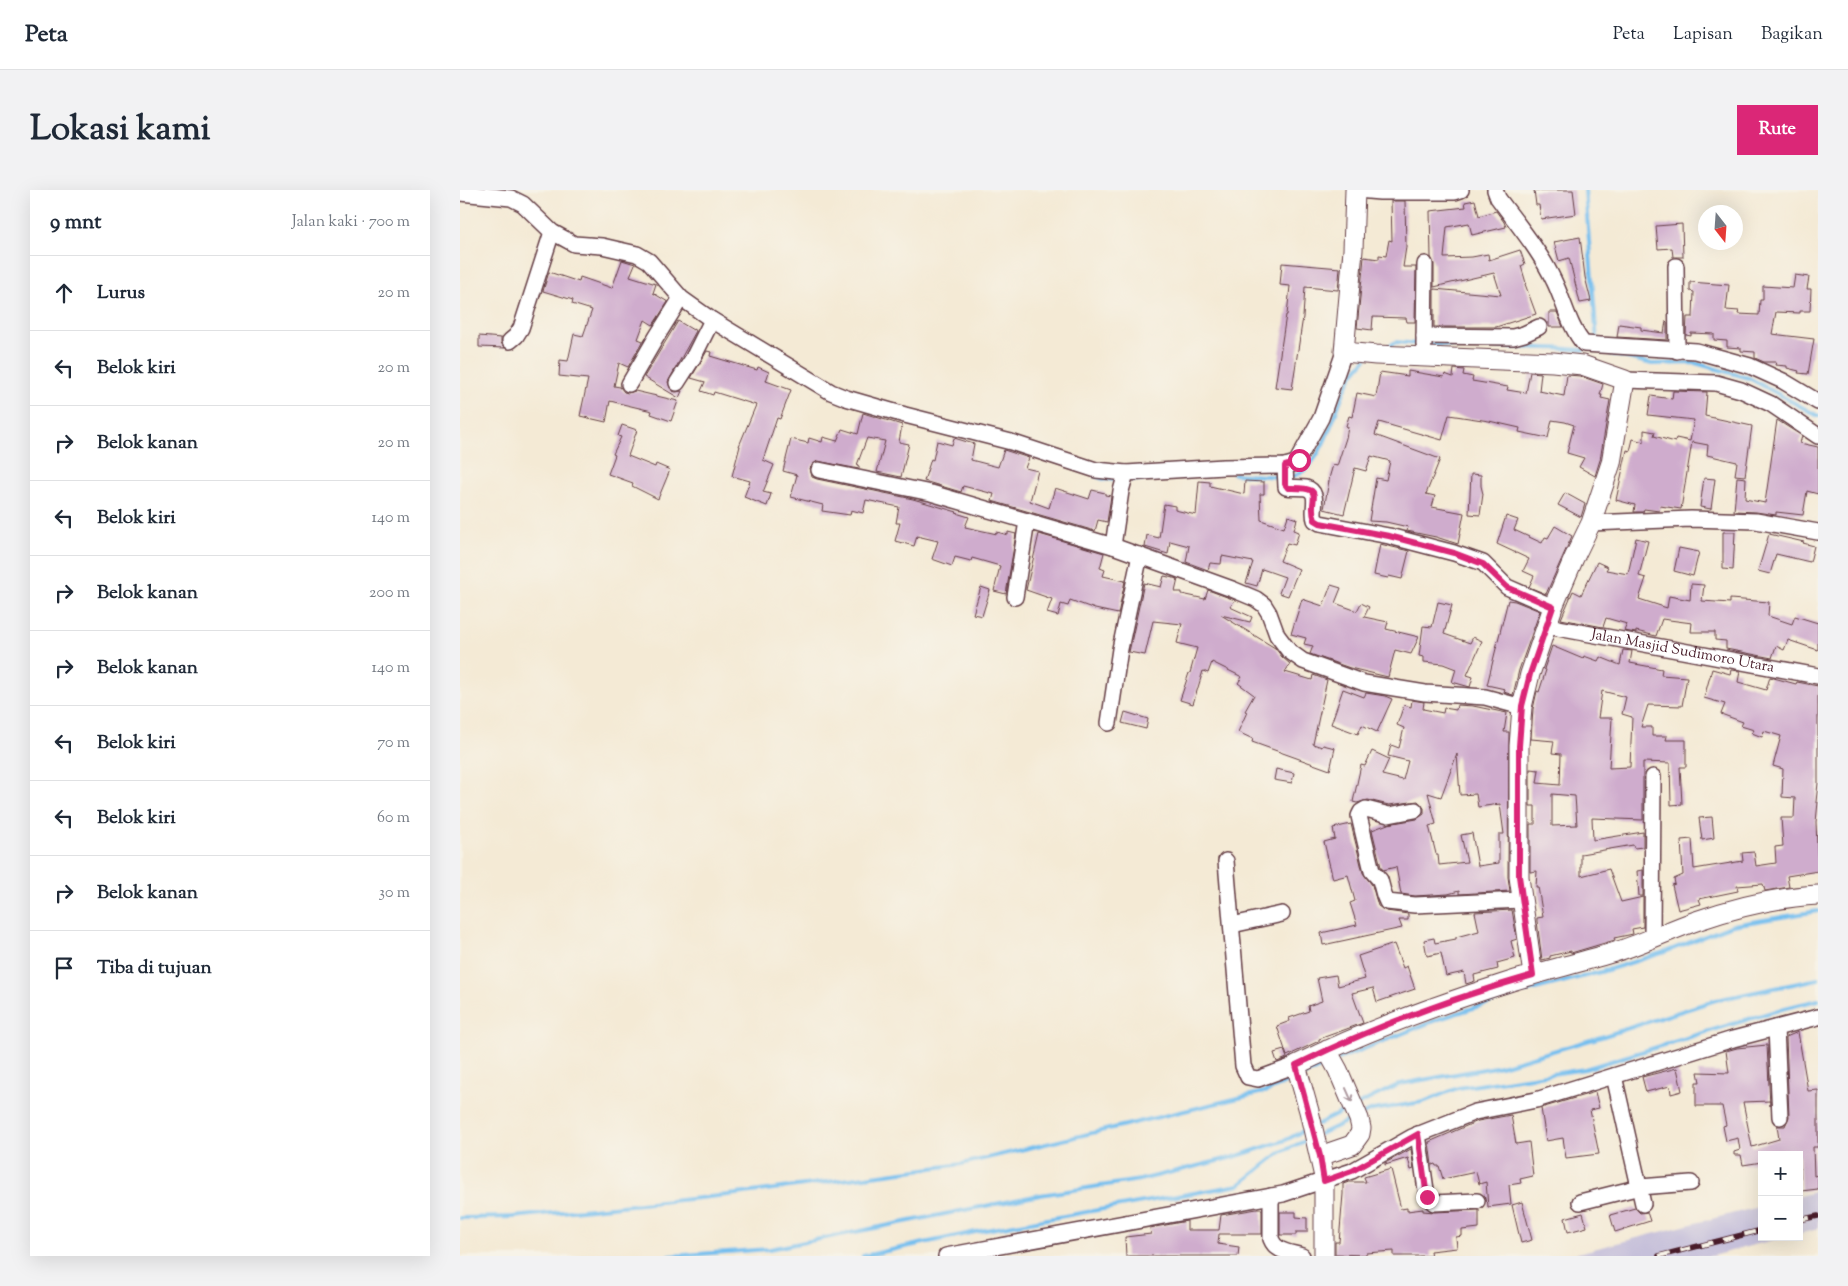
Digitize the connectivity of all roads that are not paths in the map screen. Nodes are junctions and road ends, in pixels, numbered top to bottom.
1 (1356, 190) edge
2 (1461, 190) edge
3 (1495, 190) edge
4 (460, 193) edge
5 (552, 232) junction
6 (1425, 264) dead end
7 (1676, 266) dead end
8 (681, 298) junction
9 (712, 320) junction
10 (1539, 327) dead end
11 (510, 340) dead end
12 (1424, 344) junction
13 (1677, 350) junction
14 (1586, 351) junction
15 (1349, 352) junction
16 (1625, 380) junction
17 (629, 384) dead end
18 (677, 384) dead end
19 (1818, 402) edge
20 (1818, 436) edge
21 (819, 470) dead end
22 (1285, 474) junction
23 (1124, 481) junction
24 (1027, 522) junction
25 (1590, 523) junction
26 (1818, 532) edge
27 (1113, 546) junction
28 (1140, 556) junction
29 (1015, 597) dead end
30 (1553, 607) junction
31 (1546, 626) junction
32 (1818, 676) edge
33 (1522, 706) junction
34 (1109, 723) dead end
35 (1653, 777) dead end
36 (1416, 810) dead end
37 (1226, 861) dead end
38 (1818, 895) edge
39 (1521, 900) junction
40 (1282, 914) dead end
41 (1232, 925) junction
42 (1652, 939) junction
43 (1533, 975) junction
44 (1818, 1017) edge
45 (1776, 1028) junction
46 (1329, 1054) junction
47 (1298, 1069) junction
48 (1614, 1076) junction
49 (1780, 1117) dead end
50 (1418, 1134) junction
51 (1320, 1156) junction
52 (1324, 1179) junction
53 (1691, 1183) dead end
54 (1640, 1187) junction
55 (1271, 1196) junction
56 (1477, 1201) dead end
57 (1580, 1202) dead end
58 (1643, 1204) dead end
59 (946, 1256) edge
60 (1302, 1256) edge
61 (1324, 1256) edge

1 - 2 street
1 - 15 street
3 - 14 street
4 - 5 street
5 - 8 street
5 - 11 street
6 - 12 street
7 - 13 street
8 - 9 street
8 - 17 street
9 - 18 street
9 - 23 street
10 - 12 street
12 - 14 street
12 - 15 street
13 - 14 street
13 - 19 street
14 - 16 street
15 - 22 street
16 - 20 street
16 - 25 street
21 - 24 street
22 - 23 street
22 - 30 street
23 - 27 street
24 - 27 street
24 - 29 street
25 - 26 street
25 - 30 street
27 - 28 street
28 - 33 street
28 - 34 street
30 - 31 street
31 - 32 street, Jalan Masjid Sudimoro Utara
31 - 33 street
33 - 39 street
35 - 42 street
36 - 39 street
37 - 41 street
38 - 42 street
39 - 43 street
40 - 41 street
41 - 47 street
42 - 43 street
43 - 46 street
44 - 45 street
45 - 48 street
45 - 49 street
46 - 47 street
46 -> 51 street
47 - 51 street
48 - 50 street
48 - 54 street
50 - 52 street
50 - 56 street
51 - 52 street
52 - 55 street
52 - 61 street
53 - 54 street
54 - 57 street
54 - 58 street
55 - 59 street
55 - 60 street

